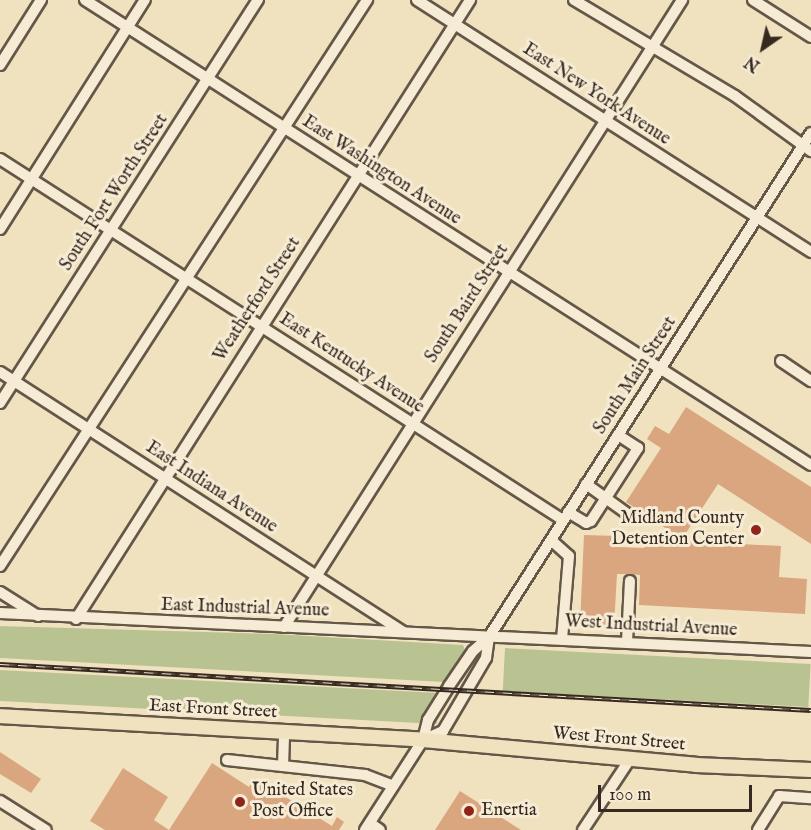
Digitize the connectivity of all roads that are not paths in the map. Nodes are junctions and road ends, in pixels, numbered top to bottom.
1 (41, 0) edge
2 (85, 0) edge
3 (145, 0) edge
4 (258, 0) edge
5 (367, 0) edge
6 (417, 0) edge
7 (470, 0) edge
8 (574, 0) edge
9 (682, 0) edge
10 (753, 0) edge
11 (455, 24) junction
12 (128, 27) junction
13 (811, 37) edge
14 (651, 49) junction
15 (0, 65) edge
16 (207, 78) junction
17 (605, 121) junction
18 (283, 127) junction
19 (811, 133) edge
20 (807, 148) edge
21 (0, 159) edge
22 (358, 175) junction
23 (32, 179) junction
24 (757, 217) junction
25 (0, 229) edge
26 (111, 230) junction
27 (811, 252) edge
28 (508, 272) junction
29 (187, 279) junction
30 (261, 326) junction
31 (781, 360) dead end
32 (660, 369) junction
33 (0, 372) edge
34 (14, 381) junction
35 (811, 381) edge
36 (0, 403) edge
37 (412, 423) junction
38 (88, 429) junction
39 (618, 435) junction
40 (811, 465) edge
41 (164, 477) junction
42 (586, 484) junction
43 (606, 498) junction
44 (566, 516) junction
45 (632, 517) dead end
46 (551, 540) junction
47 (0, 566) edge
48 (315, 574) junction
49 (630, 580) dead end
50 (0, 591) edge
51 (0, 614) edge
52 (41, 618) junction
53 (76, 619) junction
54 (284, 627) junction
55 (404, 632) junction
56 (489, 638) junction
57 (562, 640) junction
58 (627, 642) junction
59 (811, 652) edge
60 (0, 716) edge
61 (284, 732) junction
62 (423, 740) junction
63 (227, 759) dead end
64 (630, 759) junction
65 (283, 766) junction
66 (811, 770) edge
67 (393, 786) junction
68 (811, 798) edge
69 (0, 801) edge
70 (368, 827) edge
71 (46, 830) edge
72 (380, 830) edge
73 (583, 830) edge
74 (758, 830) edge

1 - 15 street
2 - 12 street, East Washington Avenue
3 - 12 street
4 - 16 street, South Fort Worth Street
5 - 18 street
6 - 11 street, East New York Avenue
7 - 11 street, Weatherford Street
8 - 14 street
9 - 14 street, South Baird Street
10 - 13 street
11 - 17 street, East New York Avenue
11 - 22 street, Weatherford Street
12 - 16 street, East Washington Avenue
12 - 23 street
14 - 17 street, South Baird Street
14 - 20 street
16 - 18 street, East Washington Avenue
16 - 26 street, South Fort Worth Street
17 - 24 street, East New York Avenue
17 - 28 street, South Baird Street
18 - 22 street, East Washington Avenue
18 - 29 street
19 - 20 street, South Main Street
20 - 24 street, South Main Street
21 - 23 street, East Kentucky Avenue
22 - 28 street, East Washington Avenue
22 - 30 street, Weatherford Street
23 - 25 street
23 - 26 street, East Kentucky Avenue
24 - 27 street, East New York Avenue
24 - 32 street, South Main Street
26 - 29 street, East Kentucky Avenue
26 - 34 street, South Fort Worth Street
28 - 32 street, East Washington Avenue
28 - 37 street, South Baird Street
29 - 30 street, East Kentucky Avenue
29 - 38 street
30 - 37 street, East Kentucky Avenue
30 - 41 street, Weatherford Street
31 - 35 street
32 - 39 street, South Main Street
32 - 40 street, East Washington Avenue
33 - 34 street, East Indiana Avenue
34 - 36 street, South Fort Worth Street
34 - 38 street, East Indiana Avenue
37 - 44 street, East Kentucky Avenue
37 - 48 street, South Baird Street
38 - 41 street, East Indiana Avenue
38 - 47 street
39 - 42 street, South Main Street
39 - 43 street
41 - 48 street, East Indiana Avenue
41 - 53 street, Weatherford Street
42 - 43 street
42 - 44 street, South Main Street
43 - 44 street
43 - 45 street
44 - 46 street, South Main Street
46 - 56 street, South Main Street
46 - 57 street
48 - 54 street, South Baird Street
48 - 55 street, East Indiana Avenue
49 - 58 street
50 - 52 street
51 - 52 street, East Industrial Avenue
52 - 53 street, East Industrial Avenue
53 - 54 street, East Industrial Avenue
54 - 55 street, East Industrial Avenue
55 - 56 street, East Industrial Avenue
56 - 57 street, West Industrial Avenue
56 - 62 street, South Main Street
56 - 62 street, South Main Street
57 - 58 street, West Industrial Avenue
58 - 59 street, West Industrial Avenue
60 - 61 main road, East Front Street
61 - 62 main road, East Front Street
61 - 65 street
62 - 64 main road, West Front Street
62 - 67 street, South Main Street
63 - 65 street
64 - 66 main road, West Front Street
64 - 73 street
65 - 67 street
67 - 70 street, South Main Street
68 - 74 street
69 - 71 street
70 - 72 street

